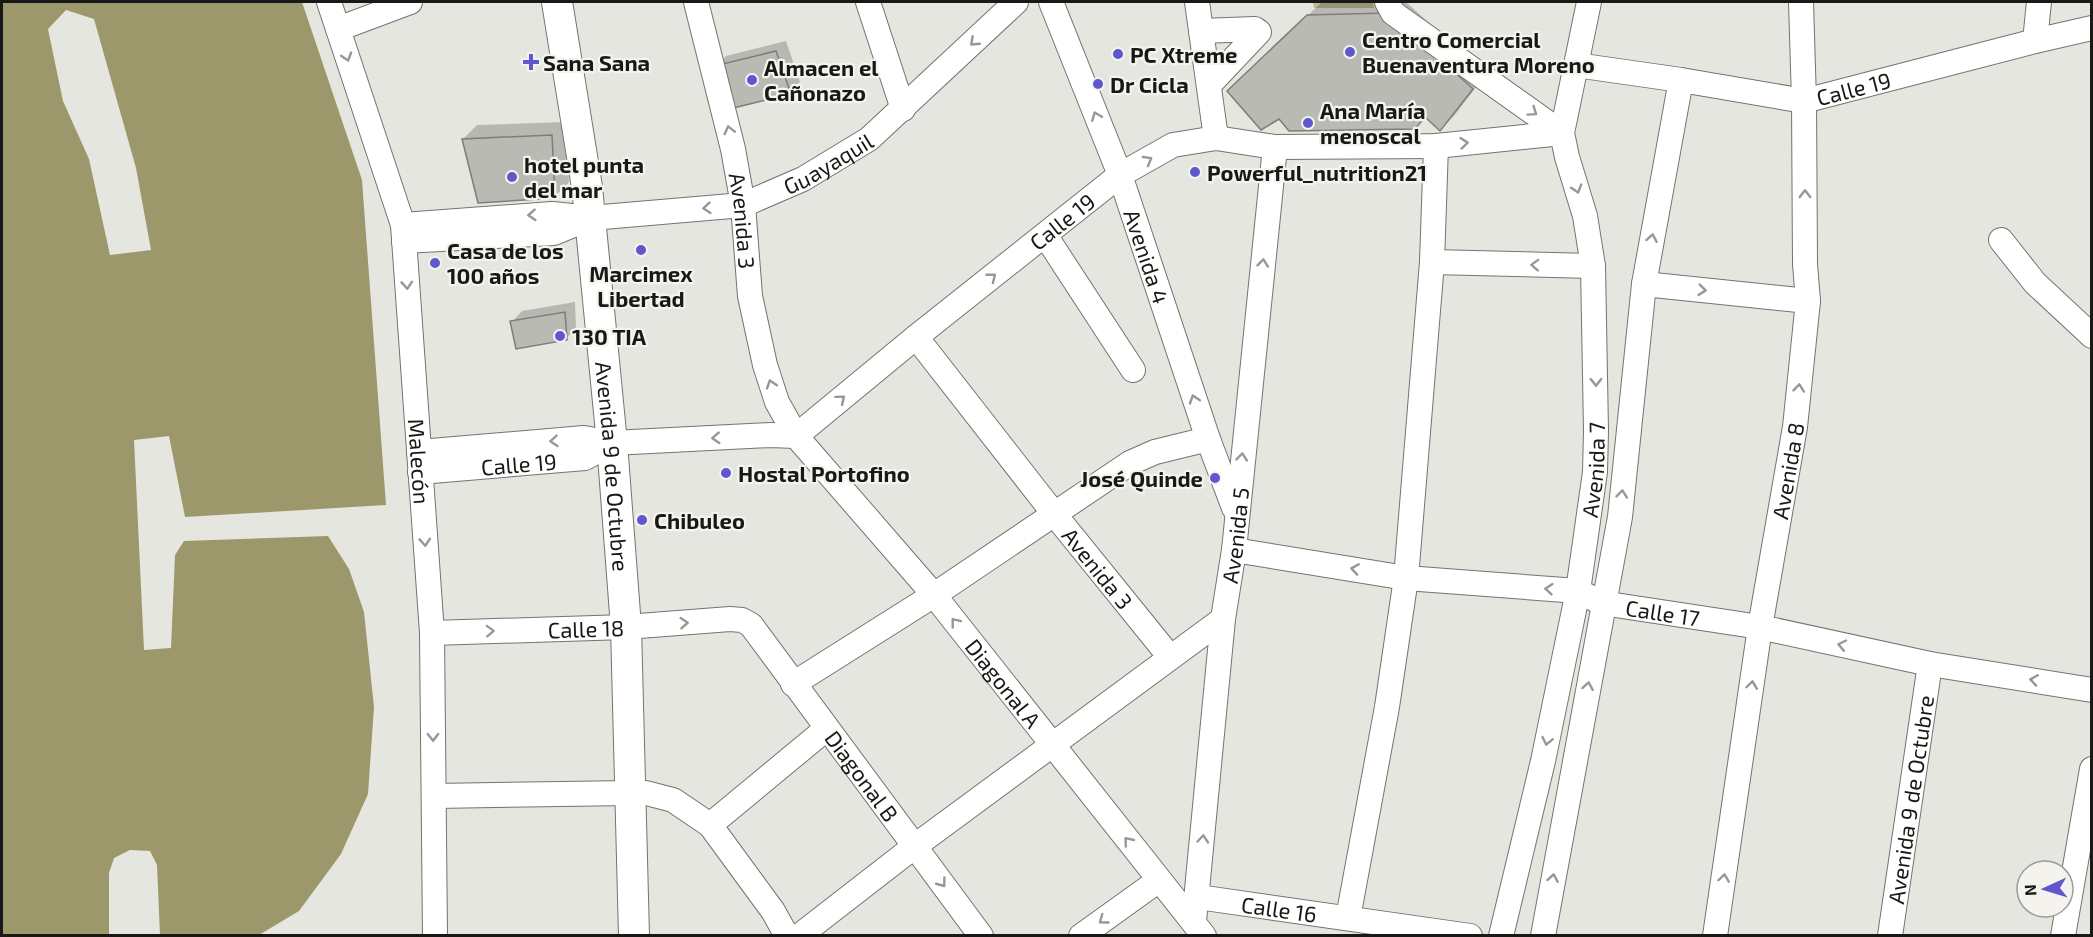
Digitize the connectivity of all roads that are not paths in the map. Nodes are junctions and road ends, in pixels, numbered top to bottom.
1 (375, 2) edge
2 (410, 2) edge
3 (557, 2) edge
4 (696, 2) edge
5 (868, 2) edge
6 (1016, 2) edge
7 (1051, 2) edge
8 (1197, 2) edge
9 (1387, 2) edge
10 (1589, 2) edge
11 (1801, 2) edge
12 (2039, 2) edge
13 (333, 16) edge
14 (2091, 28) edge
15 (1201, 31) junction
16 (2035, 41) junction
17 (1576, 65) junction
18 (1681, 80) junction
19 (1209, 85) junction
20 (1804, 101) junction
21 (903, 109) junction
22 (1562, 133) junction
23 (1216, 138) junction
24 (1436, 146) junction
25 (1275, 147) junction
26 (1120, 176) junction
27 (743, 205) junction
28 (591, 218) junction
29 (404, 233) junction
30 (1045, 235) junction
31 (2001, 240) dead end
32 (1432, 262) junction
33 (1593, 266) junction
34 (1644, 284) junction
35 (1808, 301) junction
36 (2091, 336) edge
37 (916, 337) junction
38 (1132, 370) dead end
39 (795, 436) junction
40 (1208, 439) junction
41 (620, 442) junction
42 (420, 462) junction
43 (1236, 513) junction
44 (1055, 515) junction
45 (1233, 550) junction
46 (1406, 578) junction
47 (1578, 591) junction
48 (934, 595) junction
49 (1602, 603) junction
50 (1223, 619) junction
51 (742, 620) joint
52 (626, 627) junction
53 (1760, 627) junction
54 (432, 633) junction
55 (1170, 657) junction
56 (1930, 664) junction
57 (793, 684) junction
58 (2091, 690) edge
59 (826, 729) junction
60 (1052, 746) junction
61 (2091, 769) edge
62 (630, 792) junction
63 (434, 796) junction
64 (710, 825) junction
65 (915, 846) junction
66 (1159, 880) junction
67 (1198, 897) junction
68 (1348, 918) junction
69 (1199, 928) edge
70 (435, 936) edge
71 (634, 936) edge
72 (787, 936) edge
73 (799, 936) edge
74 (981, 936) edge
75 (1081, 936) edge
76 (1470, 936) edge
77 (1501, 936) edge
78 (1543, 936) edge
79 (1715, 936) edge
80 (1890, 936) edge
81 (2063, 936) edge

1 - 13 street
2 - 13 street
3 - 28 main road, Avenida 9 de Octubre
27 -> 4 street, Avenida 3
5 - 21 street
6 -> 21 street, Guayaquil
26 -> 7 street, Avenida 4
8 - 15 street
9 -> 22 street
10 - 17 street, Avenida 7
11 - 20 street, Avenida 8
12 - 16 street
13 -> 29 street, Malecón
14 - 16 street, Calle 19
15 - 19 street
15 - 19 street
16 - 20 street, Calle 19
17 - 18 street, Calle 19
17 - 22 street, Avenida 7
18 - 20 street, Calle 19
34 -> 18 street, Avenida 7
19 - 23 street
35 -> 20 street, Avenida 8
21 - 27 street, Guayaquil
24 -> 22 street, Calle 19
22 -> 33 street, Avenida 7
23 - 25 street, Calle 19
26 -> 23 street, Calle 19
24 - 25 street, Calle 19
24 - 32 street
43 -> 25 street, Avenida 5
26 - 30 street, Calle 19
40 -> 26 street, Avenida 4
27 -> 28 street, Guayaquil
39 -> 27 street, Avenida 3
28 - 29 street, Guayaquil
28 - 41 main road, Avenida 9 de Octubre
29 -> 42 street, Malecón
37 -> 30 street, Calle 19
30 - 38 street
31 - 36 street
33 -> 32 street
32 - 46 street
33 -> 47 street, Avenida 7
34 -> 35 street
49 -> 34 street, Avenida 7
53 -> 35 street, Avenida 8
39 -> 37 street, Calle 19
37 - 44 street, Avenida 3
39 -> 41 street, Calle 19
39 - 48 street, Diagonal A
40 - 43 street, Avenida 4
40 - 44 street
41 - 42 street, Calle 19
41 - 52 main road, Avenida 9 de Octubre
42 -> 54 street, Malecón
43 - 45 street, Avenida 5
44 - 48 street
44 - 55 street, Avenida 3
46 -> 45 street, Calle 17
45 - 50 street, Avenida 5
47 -> 46 street, Calle 17
46 - 68 street
47 - 49 street, Calle 17
47 -> 77 street, Avenida 7
48 - 57 street
60 -> 48 street, Diagonal A
49 - 53 street, Calle 17
78 -> 49 street, Avenida 7
50 - 55 street
67 -> 50 street, Avenida 5
52 -> 51 street, Calle 18
51 - 57 street, Diagonal B
54 -> 52 street, Calle 18
52 - 62 main road, Avenida 9 de Octubre
56 -> 53 street, Calle 17
79 -> 53 street, Avenida 8
54 -> 63 street, Malecón
55 - 60 street
58 -> 56 street, Calle 17
56 - 80 street, Avenida 9 de Octubre
57 - 59 street, Diagonal B
59 - 64 street
59 - 65 street, Diagonal B
60 - 65 street
66 -> 60 street, Diagonal A
61 - 81 street
62 - 63 street
62 - 64 street
62 - 71 main road, Avenida 9 de Octubre
63 - 70 street, Malecón
64 - 72 street
65 - 73 street
65 -> 74 street, Diagonal B
66 - 69 street, Diagonal A
66 -> 75 street
67 - 68 street, Calle 16
67 - 69 street, Avenida 5
68 - 76 street, Calle 16

